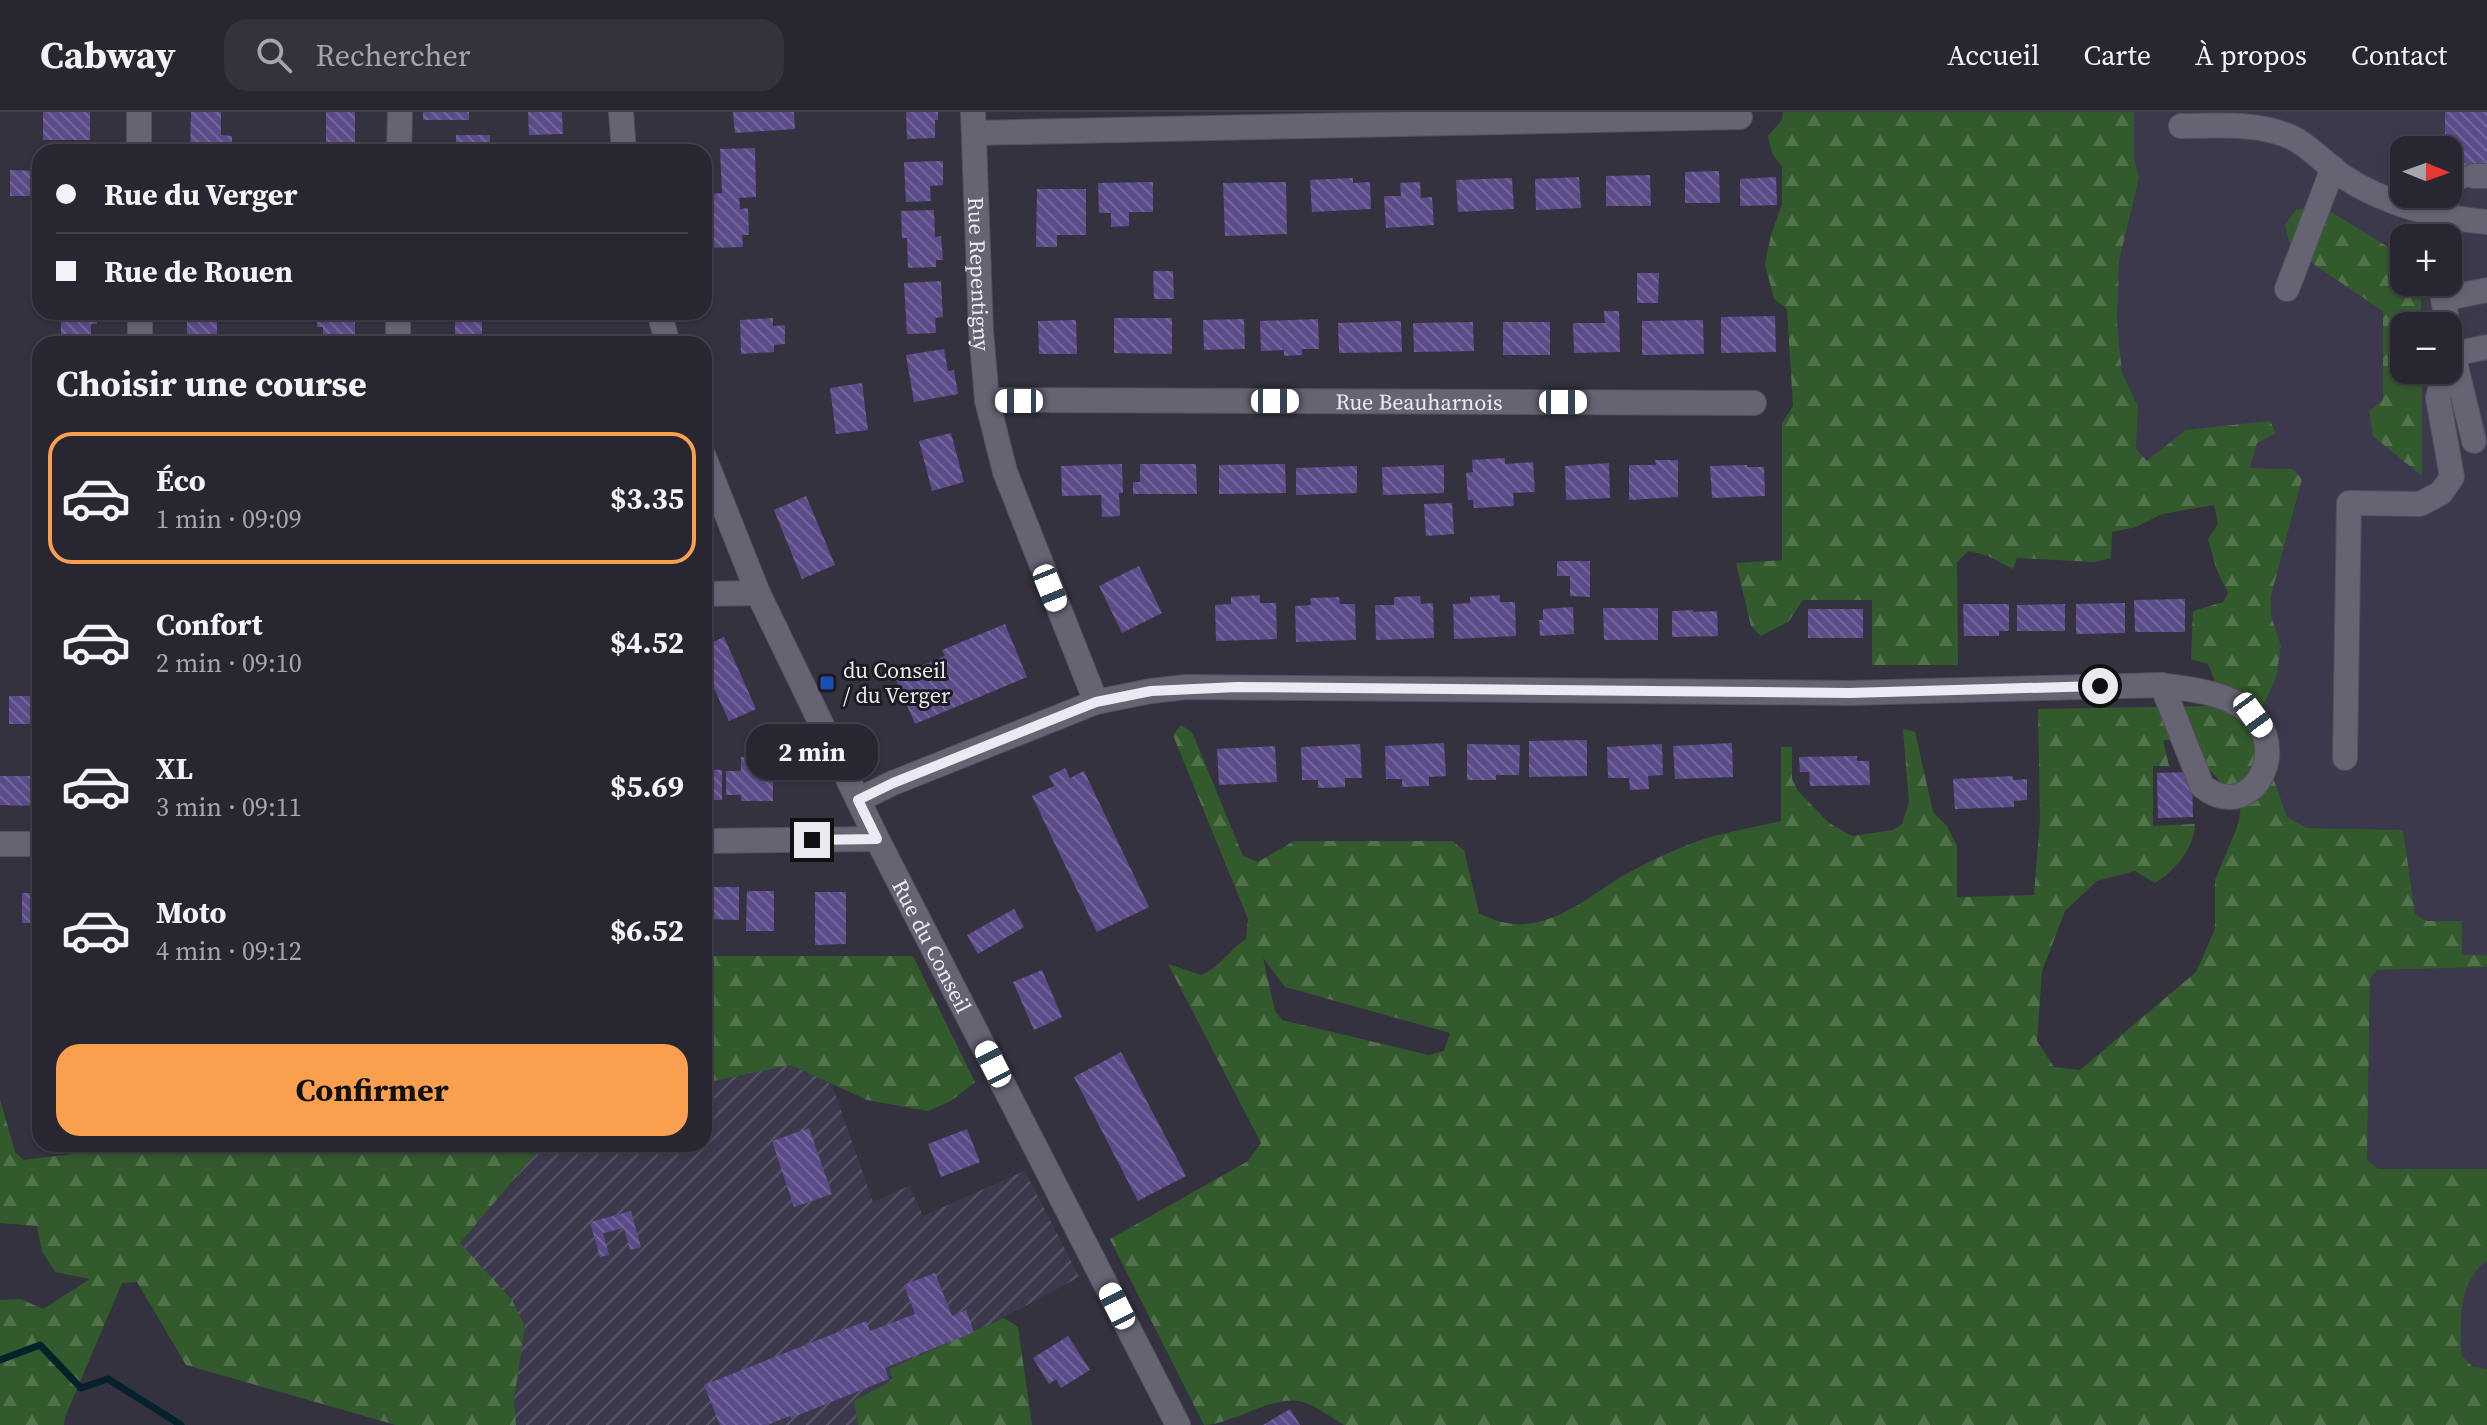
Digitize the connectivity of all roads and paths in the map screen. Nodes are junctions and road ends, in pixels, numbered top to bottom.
1 (139, 112) edge
2 (400, 112) edge
3 (621, 112) edge
4 (1740, 117) dead end
5 (974, 122) edge
6 (2181, 126) dead end
7 (139, 144) edge
8 (399, 144) edge
9 (623, 144) edge
10 (2333, 168) junction
11 (2487, 222) edge
12 (2287, 289) dead end
13 (2487, 290) edge
14 (2444, 312) edge
15 (2487, 347) edge
16 (2462, 358) edge
17 (2442, 384) edge
18 (2456, 384) edge
19 (987, 400) junction
20 (1754, 403) dead end
21 (2474, 441) dead end
22 (712, 477) edge
23 (758, 593) junction
24 (712, 594) edge
25 (2162, 685) junction
26 (1096, 702) junction
27 (2345, 758) dead end
28 (858, 800) junction
29 (877, 839) junction
30 (712, 841) edge
31 (0, 844) edge
32 (32, 844) edge
33 (1178, 1425) edge

1 - 7 street
2 - 8 street
3 - 9 street
4 - 5 street
5 - 19 street, Rue Repentigny
6 - 10 street
10 - 11 street
10 - 12 street
13 - 14 street
15 - 16 street
17 - 27 street
18 - 21 street
19 - 20 street, Rue Beauharnois
19 - 26 street, Rue Repentigny
22 - 23 street, Rue du Conseil
23 - 24 street
23 - 28 street, Rue du Conseil
25 - 25 street
25 - 26 street
26 - 28 street
28 - 29 street, Rue du Conseil
29 - 30 street
29 - 33 street, Rue du Conseil
31 - 32 street

